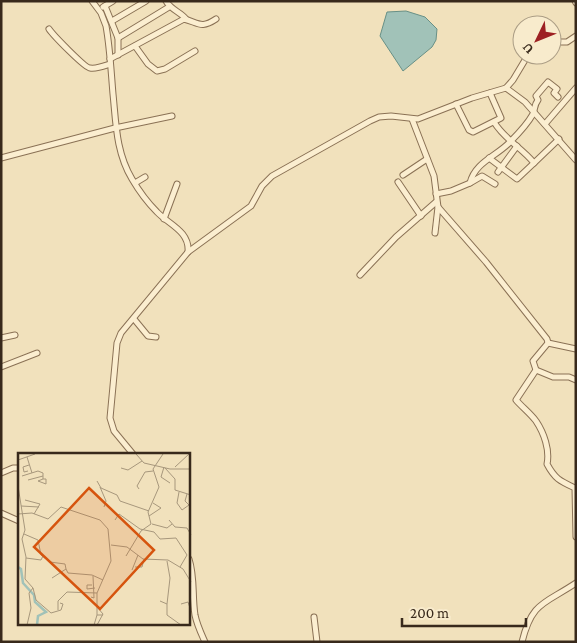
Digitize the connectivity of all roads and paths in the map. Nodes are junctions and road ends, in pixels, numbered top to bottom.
1 (92, 1) edge
2 (113, 1) edge
3 (146, 1) edge
4 (168, 4) edge
5 (105, 6) junction
6 (99, 10) junction
7 (216, 19) dead end
8 (186, 20) junction
9 (112, 21) junction
10 (49, 29) dead end
11 (576, 36) edge
12 (118, 38) junction
13 (562, 42) edge
14 (135, 46) junction
15 (194, 51) dead end
16 (118, 55) junction
17 (110, 62) junction
18 (522, 65) edge
19 (506, 88) junction
20 (576, 88) edge
21 (490, 93) junction
22 (558, 97) dead end
23 (456, 104) junction
24 (534, 113) junction
25 (172, 116) dead end
26 (412, 119) junction
27 (494, 122) junction
28 (545, 124) junction
29 (116, 128) junction
30 (559, 139) junction
31 (511, 140) junction
32 (518, 146) junction
33 (1, 158) edge
34 (489, 158) junction
35 (427, 159) junction
36 (576, 160) edge
37 (534, 163) junction
38 (500, 170) junction
39 (403, 175) dead end
40 (145, 177) dead end
41 (398, 182) dead end
42 (135, 183) junction
43 (470, 183) junction
44 (176, 184) dead end
45 (495, 184) dead end
46 (436, 194) junction
47 (437, 204) junction
48 (421, 216) junction
49 (164, 219) junction
50 (435, 233) dead end
51 (188, 252) junction
52 (360, 275) dead end
53 (134, 319) junction
54 (15, 335) dead end
55 (156, 337) dead end
56 (1, 338) edge
57 (548, 342) junction
58 (576, 349) edge
59 (37, 353) dead end
60 (1, 367) edge
61 (536, 370) junction
62 (576, 380) edge
63 (132, 453) edge
64 (18, 468) edge
65 (1, 473) edge
66 (576, 488) edge
67 (1, 514) edge
68 (18, 522) edge
69 (576, 536) edge
70 (191, 582) edge
71 (576, 583) edge
72 (314, 617) dead end
73 (205, 642) edge
74 (317, 642) edge
75 (522, 642) edge

1 - 6 street
2 - 5 street
3 - 9 street
4 - 8 street
4 - 12 street
5 - 6 street
5 - 9 street
6 - 17 street
7 - 8 street
8 - 14 street
9 - 12 street
10 - 17 street
11 - 13 street
12 - 16 street
14 - 15 street
14 - 16 street
16 - 17 street
17 - 29 street
18 - 19 street
19 - 21 street
19 - 24 street
20 - 28 street
21 - 23 street
21 - 27 street
22 - 24 street
23 - 26 street
23 - 27 street
24 - 28 street
24 - 31 street
25 - 29 street
26 - 35 street
26 - 51 street
27 - 31 street
28 - 30 street
29 - 33 street
29 - 42 street
30 - 36 street
30 - 37 street
31 - 32 street
31 - 34 street
32 - 37 street
32 - 38 street
34 - 38 street
34 - 43 street
35 - 39 street
35 - 46 street
37 - 38 street
40 - 42 street
41 - 48 street
42 - 49 street
43 - 45 street
43 - 46 street
44 - 49 street
46 - 47 street
47 - 48 street
47 - 50 street
47 - 57 street
48 - 52 street
49 - 51 street
51 - 53 street
53 - 55 street
53 - 63 street
54 - 56 street
57 - 58 street
57 - 61 street
59 - 60 street
61 - 62 street
61 - 66 street
64 - 65 street
66 - 69 street
67 - 68 street
70 - 73 street
71 - 75 street
72 - 74 street

